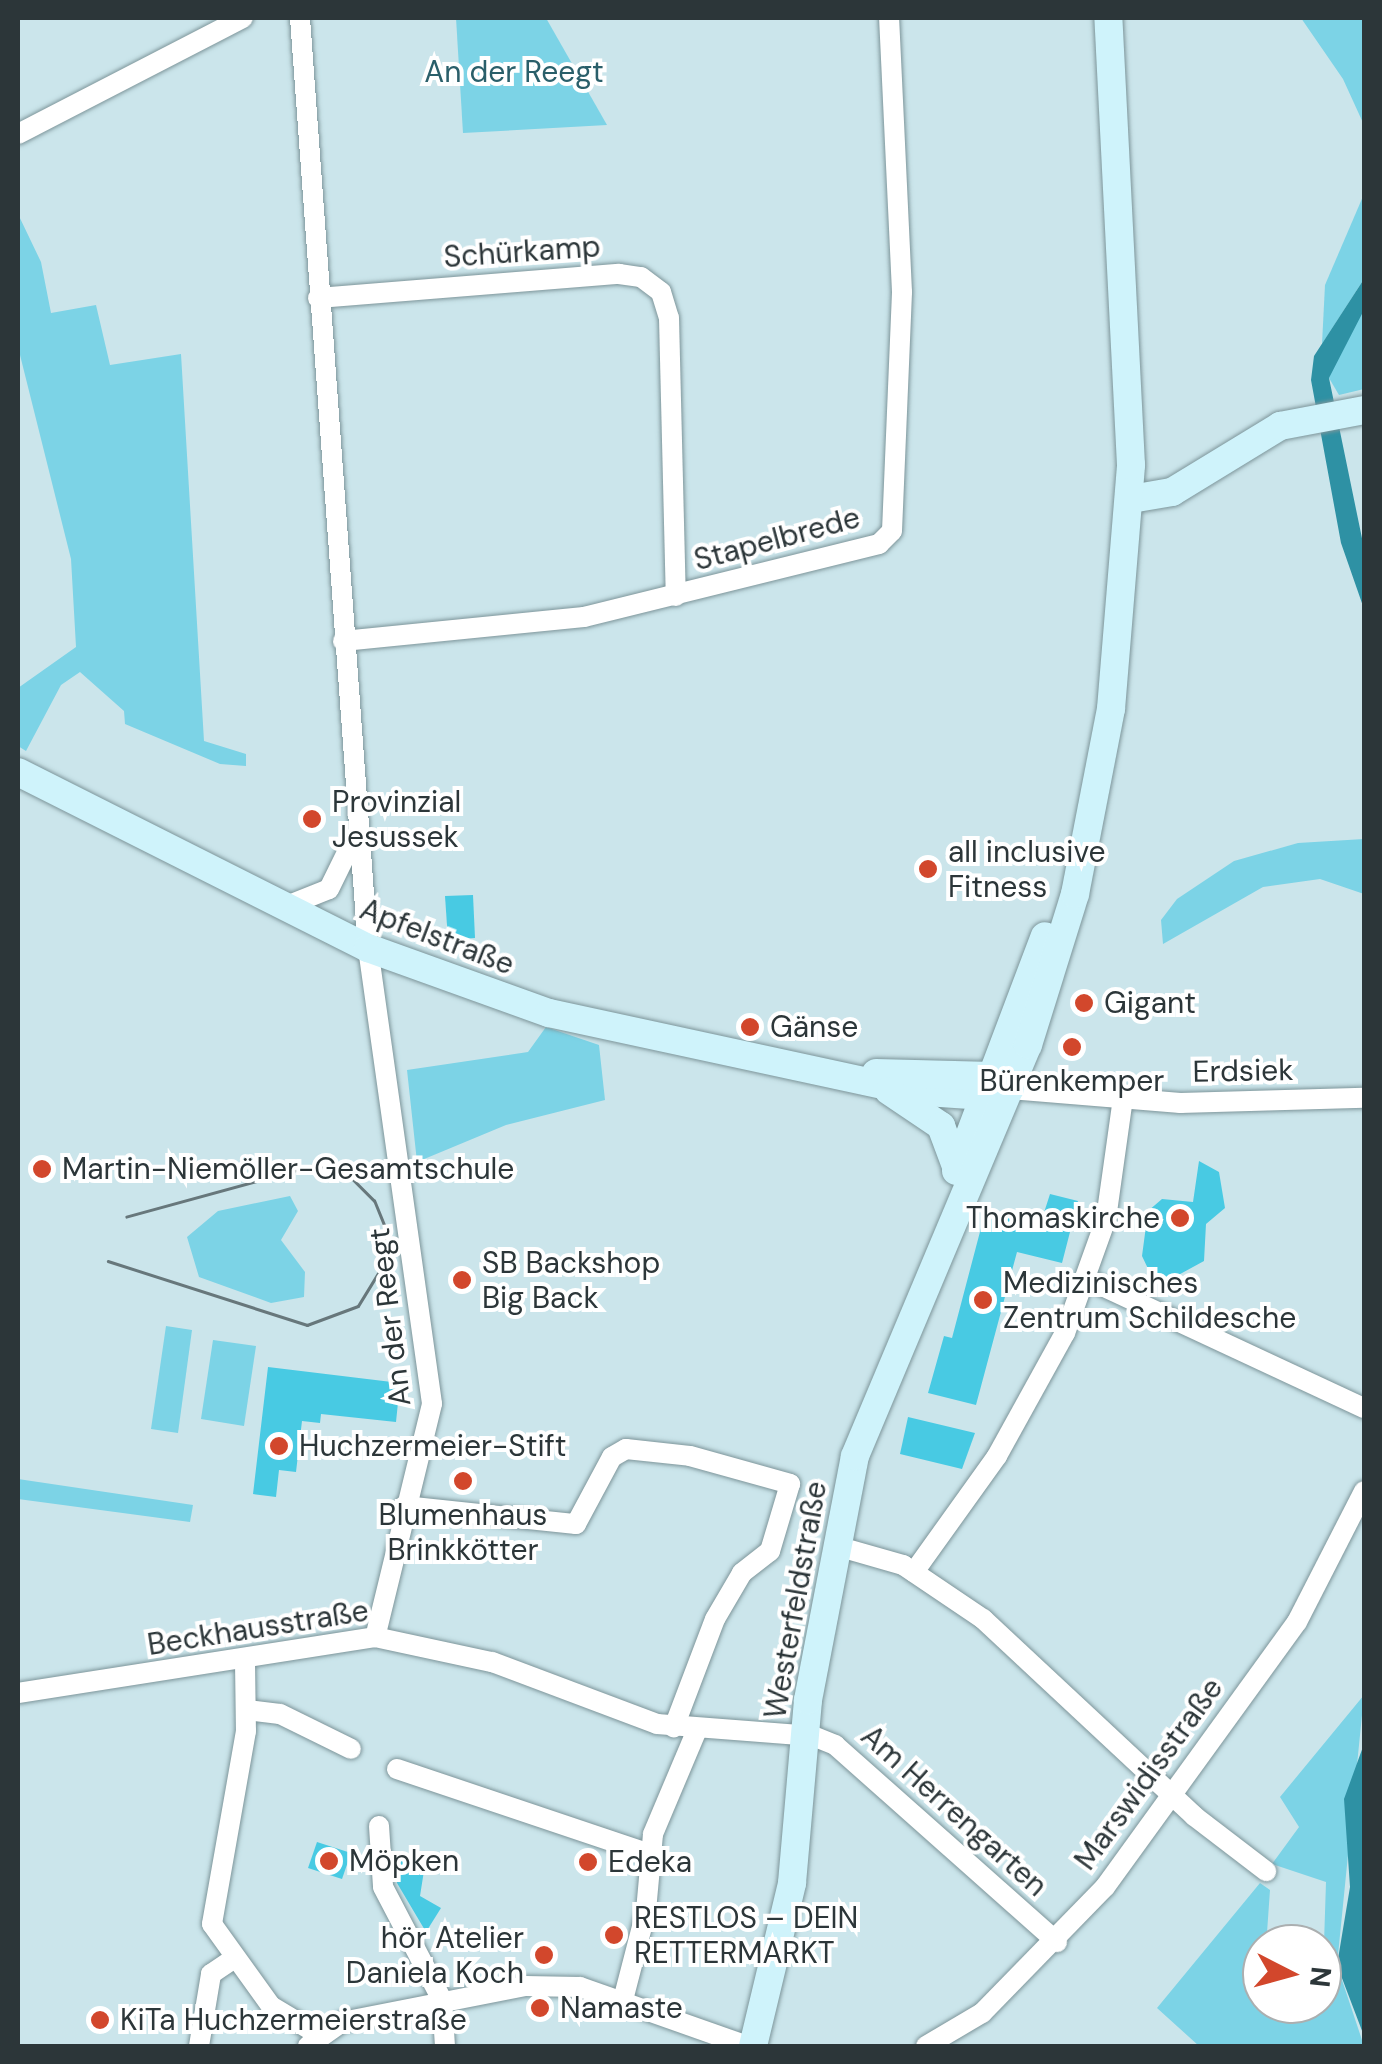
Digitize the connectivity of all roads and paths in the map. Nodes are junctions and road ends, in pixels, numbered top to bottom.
1 (243, 18) edge
2 (300, 18) edge
3 (889, 18) edge
4 (1108, 18) edge
5 (18, 134) edge
6 (318, 298) junction
7 (1364, 410) edge
8 (1132, 498) junction
9 (676, 596) junction
10 (342, 641) junction
11 (18, 772) edge
12 (358, 821) junction
13 (284, 907) junction
14 (368, 948) junction
15 (862, 1075) junction
16 (996, 1087) junction
17 (1122, 1098) junction
18 (1364, 1098) edge
19 (957, 1168) junction
20 (1087, 1280) junction
21 (896, 1348) junction
22 (1364, 1408) edge
23 (1364, 1491) edge
24 (404, 1506) junction
25 (840, 1547) junction
26 (914, 1572) junction
27 (375, 1638) junction
28 (245, 1662) junction
29 (18, 1694) edge
30 (247, 1710) junction
31 (674, 1727) junction
32 (698, 1730) junction
33 (805, 1735) junction
34 (351, 1749) dead end
35 (397, 1769) dead end
36 (1171, 1795) junction
37 (378, 1826) dead end
38 (649, 1854) junction
39 (1266, 1870) dead end
40 (1056, 1942) junction
41 (232, 1960) junction
42 (442, 2000) junction
43 (623, 2000) junction
44 (313, 2041) edge
45 (199, 2046) edge
46 (445, 2046) edge
47 (750, 2046) edge
48 (926, 2046) edge

1 - 5 street
2 - 6 street, An der Reegt
3 - 9 street, Stapelbrede
4 - 8 main road, Westerfeldstraße
6 - 9 street, Schürkamp
6 - 10 street, An der Reegt
7 - 8 main road
8 - 16 main road, Westerfeldstraße
9 - 10 street, Stapelbrede
10 - 12 street, An der Reegt
11 - 13 main road, Apfelstraße
12 - 13 street, An der Reegt
12 - 14 street, An der Reegt
13 - 14 main road, Apfelstraße
14 - 15 main road, Apfelstraße
14 - 24 street, An der Reegt
15 - 16 main road, Apfelstraße
15 - 19 main road
16 - 17 street
16 - 19 main road, Westerfeldstraße
16 - 21 main road, Westerfeldstraße
17 - 18 street, Erdsiek
17 - 20 street
19 - 21 main road, Westerfeldstraße
20 - 22 street
20 - 26 street
21 - 25 main road, Westerfeldstraße
23 - 36 street, Marswidisstraße
24 - 27 street, An der Reegt
24 - 31 street
25 - 26 street
25 - 33 main road, Westerfeldstraße
26 - 36 street
27 - 28 street, Beckhausstraße
27 - 31 street, Beckhausstraße
28 - 29 street, Beckhausstraße
28 - 30 street
30 - 34 street
30 - 41 street
31 - 32 street, Beckhausstraße
32 - 33 street, Beckhausstraße
32 - 38 street
33 - 40 street, Am Herrengarten
33 - 47 main road, Westerfeldstraße
35 - 38 street
36 - 39 street
36 - 40 street, Marswidisstraße
37 - 42 street
38 - 43 street
40 - 48 street, Marswidisstraße
41 - 44 street
41 - 45 street
42 - 43 street
42 - 44 street
42 - 46 street
43 - 47 street

